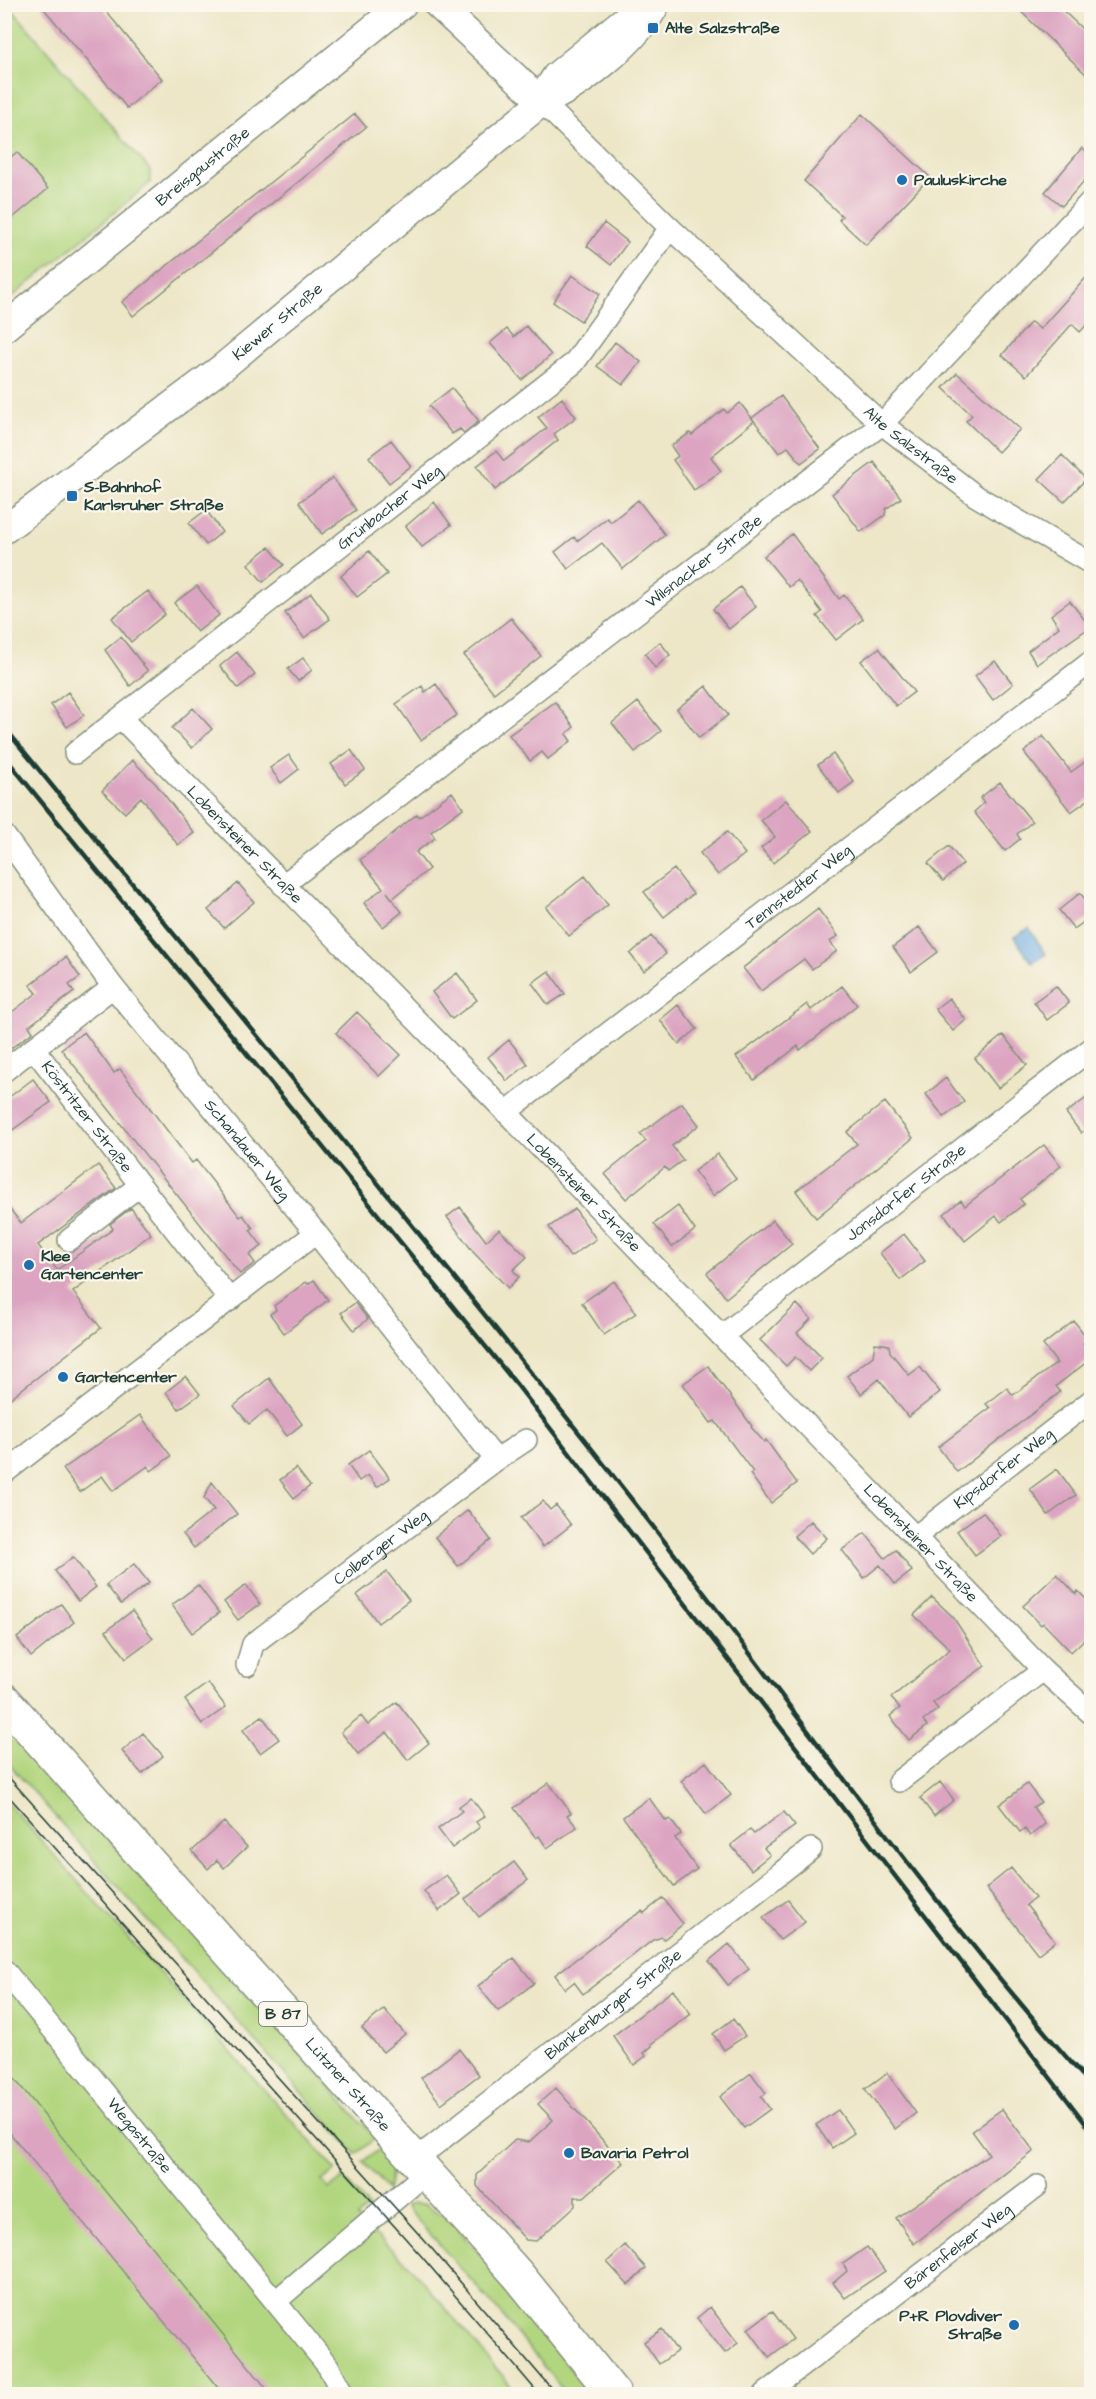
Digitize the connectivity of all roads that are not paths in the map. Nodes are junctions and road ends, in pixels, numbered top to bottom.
1 (402, 4) edge
2 (437, 4) edge
3 (646, 4) edge
4 (656, 4) edge
5 (542, 102) junction
6 (1092, 200) edge
7 (670, 228) junction
8 (4, 328) edge
9 (882, 424) junction
10 (4, 530) edge
11 (1092, 564) edge
12 (1092, 662) edge
13 (121, 718) junction
14 (75, 753) dead end
15 (4, 835) edge
16 (283, 885) junction
17 (113, 987) junction
18 (1092, 1048) edge
19 (34, 1049) junction
20 (4, 1071) edge
21 (506, 1112) junction
22 (139, 1185) junction
23 (316, 1233) junction
24 (69, 1240) dead end
25 (230, 1300) junction
26 (723, 1335) junction
27 (1092, 1400) edge
28 (526, 1440) dead end
29 (496, 1460) junction
30 (4, 1473) edge
31 (915, 1537) junction
32 (247, 1665) dead end
33 (1043, 1670) junction
34 (4, 1700) edge
35 (1092, 1714) edge
36 (899, 1781) dead end
37 (811, 1849) dead end
38 (4, 1970) edge
39 (421, 2167) junction
40 (1037, 2186) dead end
41 (276, 2301) junction
42 (343, 2394) edge
43 (614, 2394) edge
44 (765, 2394) edge

1 - 8 street, Breisgaustraße
2 - 5 street, Alte Salzstraße
3 - 5 street, Kiewer Straße
4 - 5 street, Kiewer Straße
5 - 7 street, Alte Salzstraße
5 - 10 street, Kiewer Straße
6 - 9 street, Wilsnacker Straße
7 - 9 street, Alte Salzstraße
7 - 13 street, Grünbacher Weg
9 - 11 street, Alte Salzstraße
9 - 16 street, Wilsnacker Straße
12 - 21 street, Tennstedter Weg
13 - 14 street, Grünbacher Weg
13 - 16 street, Lobensteiner Straße
15 - 17 street, Schandauer Weg
16 - 21 street, Lobensteiner Straße
17 - 19 street, Köstritzer Straße
17 - 23 street, Schandauer Weg
18 - 26 street, Jonsdorfer Straße
19 - 20 street, Köstritzer Straße
19 - 22 street, Köstritzer Straße
21 - 26 street, Lobensteiner Straße
22 - 24 street, Köstritzer Straße
22 - 25 street, Köstritzer Straße
23 - 25 street
23 - 29 street, Schandauer Weg
25 - 30 street
26 - 31 street, Lobensteiner Straße
27 - 31 street, Kipsdorfer Weg
28 - 29 street, Colberger Weg
29 - 32 street, Colberger Weg
31 - 33 street, Lobensteiner Straße
33 - 35 street, Lobensteiner Straße
33 - 36 street
34 - 39 main road, Lützner Straße / B 87
37 - 39 street, Blankenburger Straße
38 - 41 street, Wegastraße
39 - 41 street
39 - 43 main road, Lützner Straße / B 87
40 - 44 street, Bärenfelser Weg
41 - 42 street, Wegastraße

